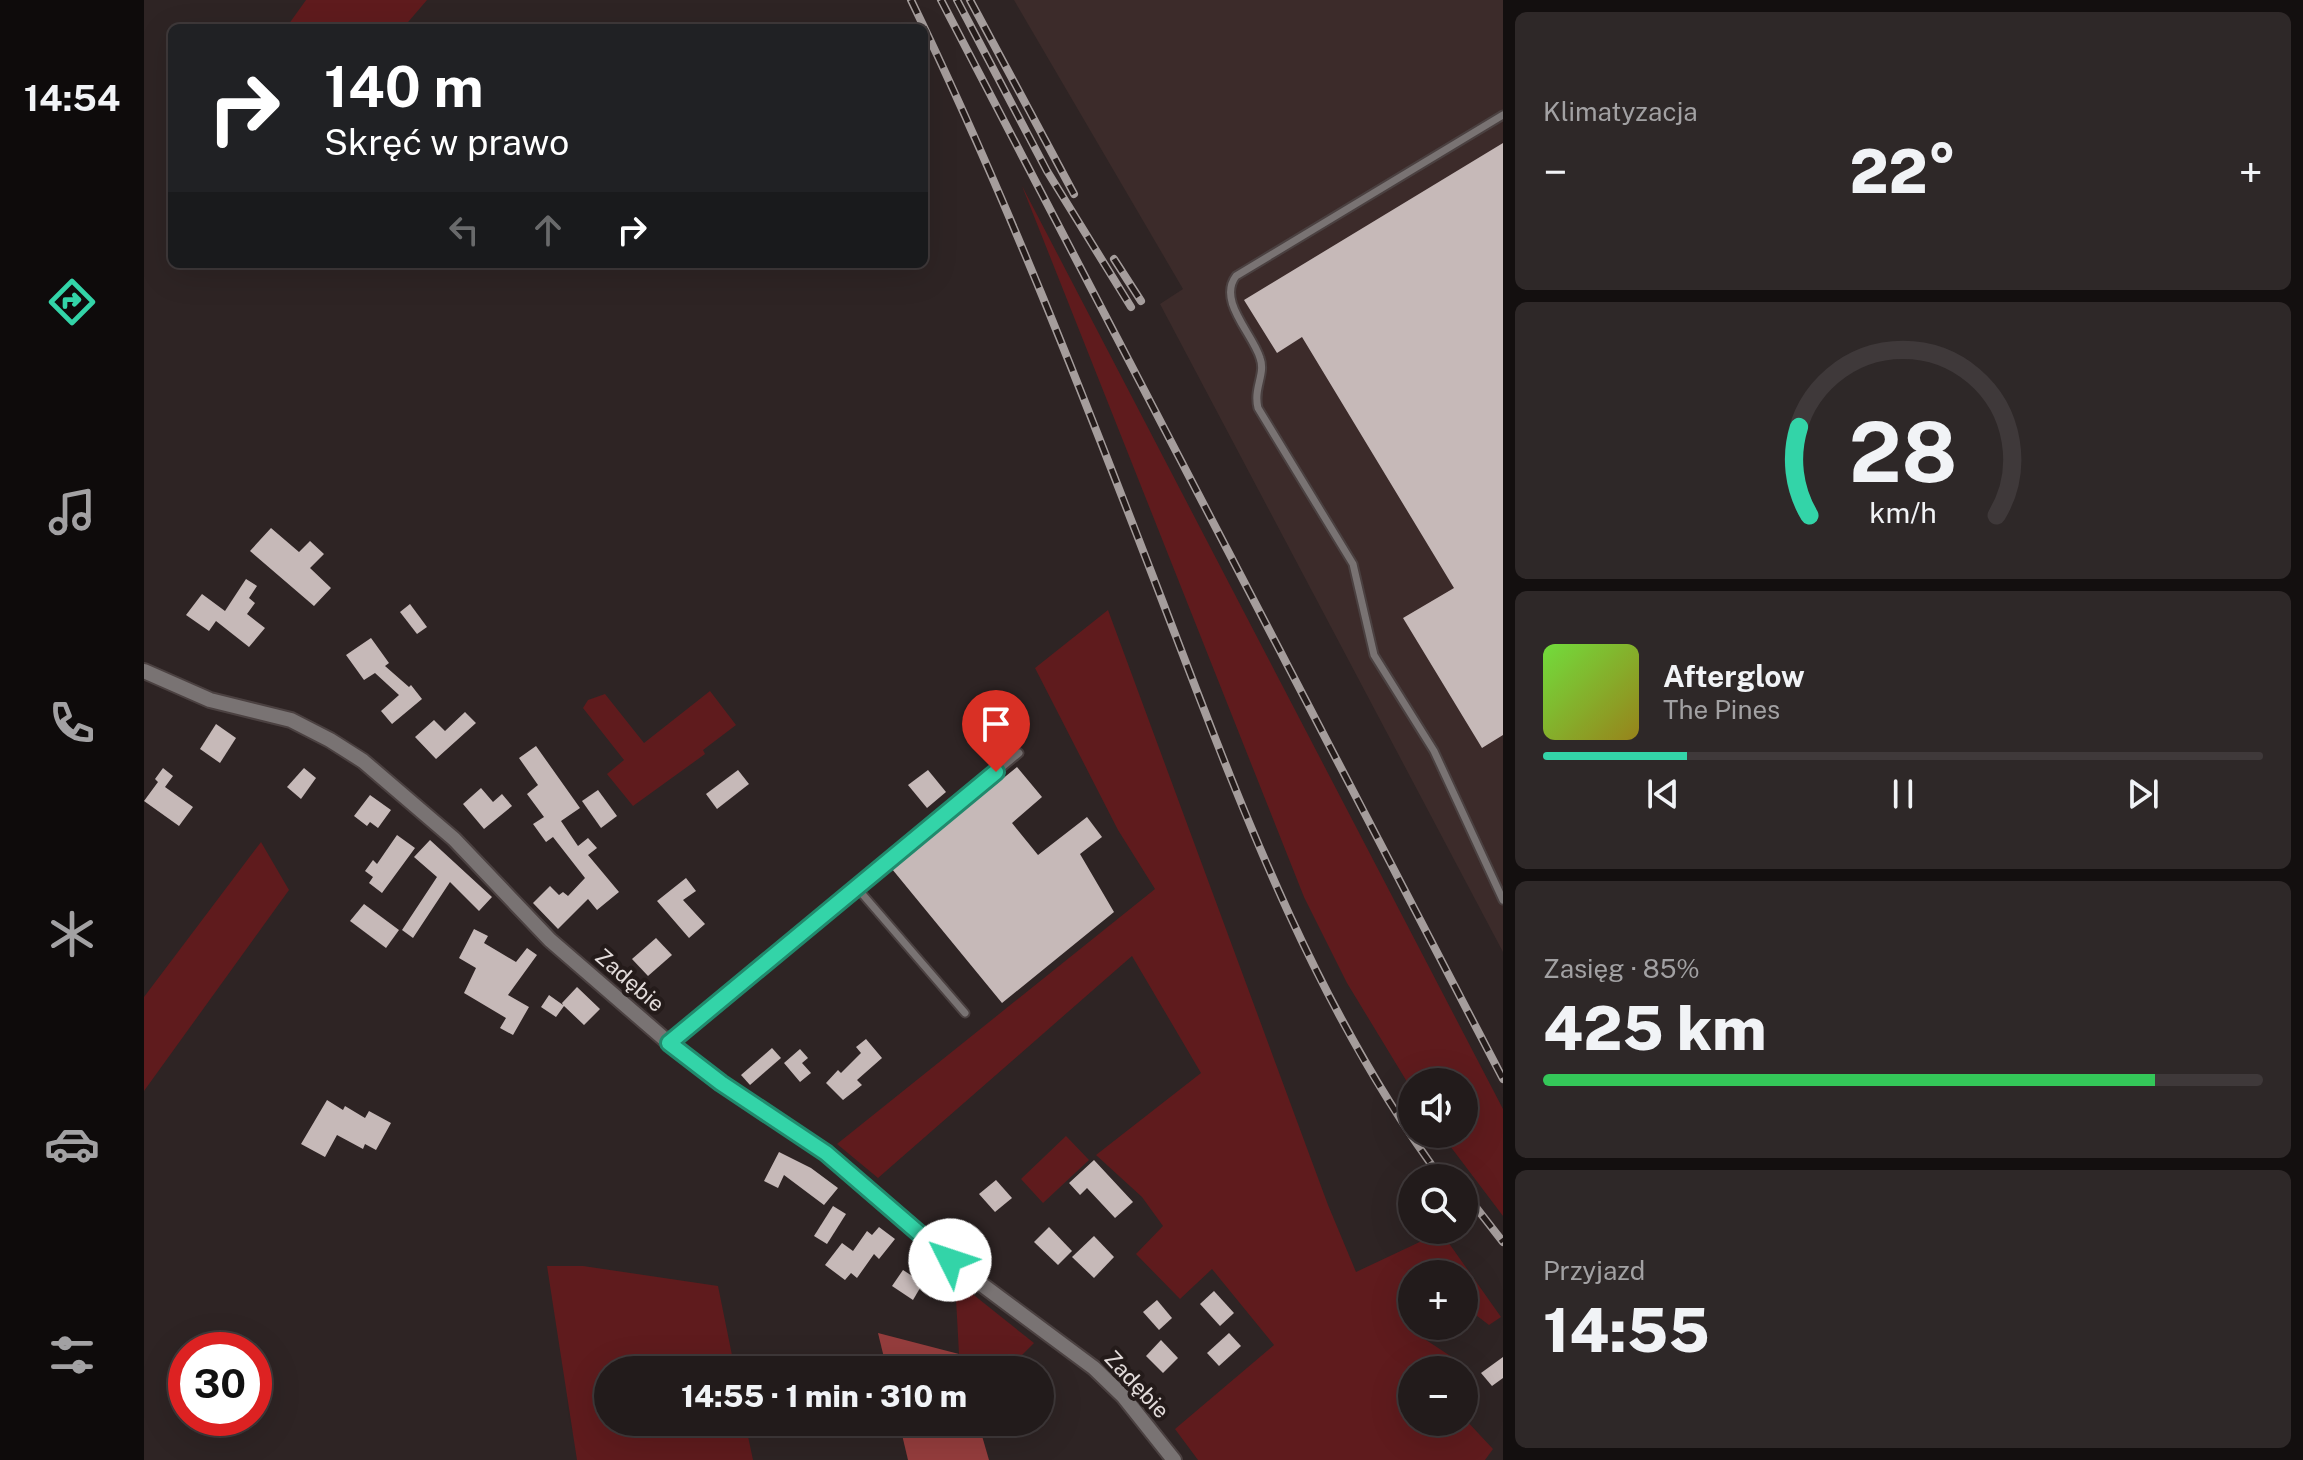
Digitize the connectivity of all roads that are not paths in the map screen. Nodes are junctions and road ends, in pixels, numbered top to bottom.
1 (1503, 115) edge
2 (144, 671) edge
3 (1019, 753) dead end
4 (858, 889) junction
5 (1503, 900) edge
6 (965, 1013) dead end
7 (669, 1043) junction
8 (1174, 1460) edge

1 - 5 lane
2 - 7 street, Zadębie
3 - 4 lane
4 - 6 lane
4 - 7 lane
7 - 8 street, Zadębie

